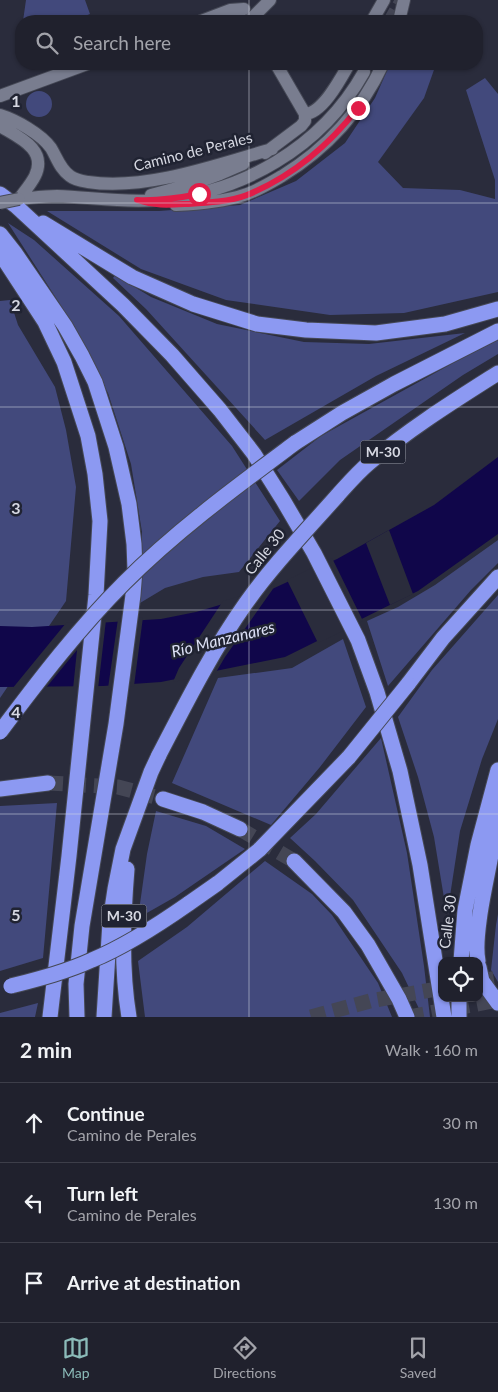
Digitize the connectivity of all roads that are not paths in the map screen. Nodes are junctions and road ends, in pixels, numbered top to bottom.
1 (270, 0) edge
2 (384, 0) edge
3 (404, 0) edge
4 (247, 12) edge
5 (217, 15) edge
6 (375, 15) edge
7 (400, 15) edge
8 (71, 70) edge
9 (280, 70) edge
10 (346, 70) edge
11 (380, 70) edge
12 (364, 72) dead end
13 (0, 96) edge
14 (306, 114) junction
15 (0, 115) edge
16 (6, 129) edge
17 (272, 149) junction
18 (0, 194) edge
19 (137, 200) junction
20 (0, 203) edge
21 (18, 203) junction
22 (0, 234) edge
23 (0, 253) edge
24 (498, 310) edge
25 (498, 331) edge
26 (498, 373) edge
27 (498, 577) edge
28 (0, 732) edge
29 (498, 771) edge
30 (48, 783) tunnel mouth
31 (0, 789) edge
32 (164, 799) tunnel mouth
33 (135, 815) junction
34 (240, 829) tunnel mouth
35 (294, 860) tunnel mouth
36 (461, 957) edge
37 (478, 957) edge
38 (483, 981) edge
39 (6, 988) edge
40 (459, 1002) edge
41 (498, 1003) edge
42 (50, 1017) edge
43 (77, 1017) edge
44 (104, 1017) edge
45 (129, 1017) edge
46 (408, 1017) edge
47 (444, 1017) edge
48 (459, 1017) edge

1 - 4 street
2 - 6 street
3 - 7 street
4 - 5 street
8 - 13 street
9 - 14 street
10 - 14 street, Camino de Perales
11 - 19 street, Camino de Perales
12 - 19 street, Camino de Perales
14 - 17 street, Camino de Perales
15 - 17 street, Camino de Perales
16 - 21 street
17 - 19 street, Camino de Perales
18 - 21 highway
19 - 21 street, Camino de Perales
20 - 21 street, Camino de Perales, bridge
21 - 24 highway
21 - 47 highway
22 - 43 highway
23 - 42 highway, bridge
25 - 28 highway, bridge
26 - 33 highway, Calle 30 / M-30, bridge
27 - 39 highway, bridge
29 - 36 highway, Calle 30
29 - 37 highway
30 - 31 highway
32 - 34 highway
33 - 44 highway
33 - 45 highway, M-30
35 - 46 highway
38 - 41 highway
40 - 48 highway

